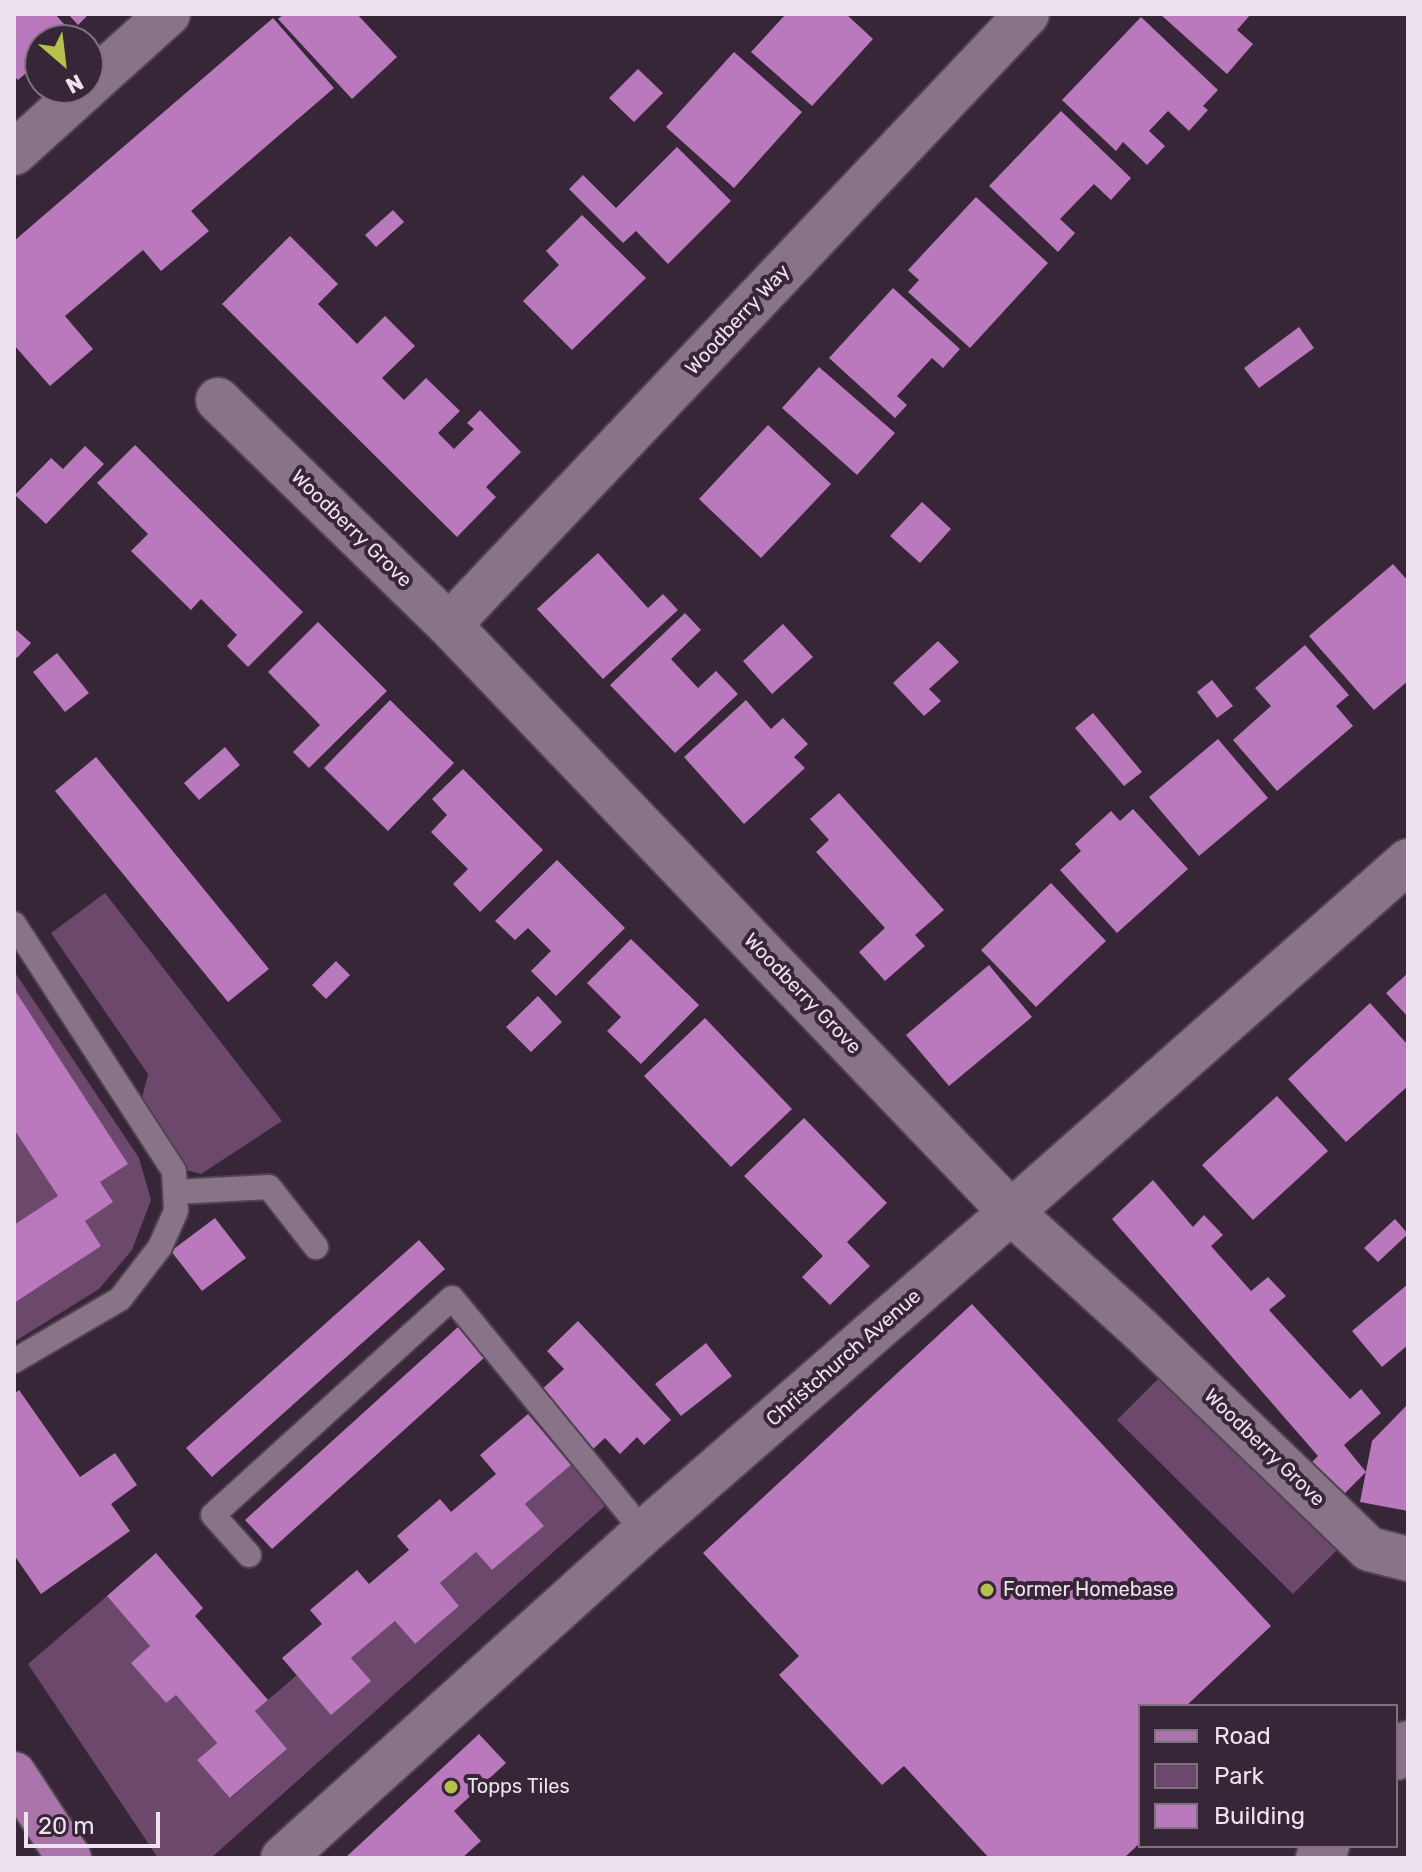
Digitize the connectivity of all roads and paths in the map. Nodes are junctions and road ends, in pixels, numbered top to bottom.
1 (168, 14) edge
2 (1027, 14) edge
3 (104, 72) edge
4 (68, 104) edge
5 (14, 153) edge
6 (218, 400) dead end
7 (449, 625) junction
8 (1408, 861) edge
9 (14, 924) edge
10 (175, 1192) junction
11 (1011, 1212) junction
12 (316, 1247) dead end
13 (14, 1361) edge
14 (644, 1532) junction
15 (249, 1555) dead end
16 (1408, 1559) edge
17 (14, 1774) edge
18 (69, 1858) edge
19 (283, 1858) edge

1 - 3 street
2 - 7 street, Woodberry Way
4 - 5 street
6 - 7 street, Woodberry Grove
7 - 11 street, Woodberry Grove
8 - 11 street, Christchurch Avenue
9 - 10 lane
10 - 12 lane
10 - 13 lane
11 - 14 street, Christchurch Avenue
11 - 16 street, Woodberry Grove
14 - 15 lane
14 - 19 street, Christchurch Avenue
17 - 18 main road

